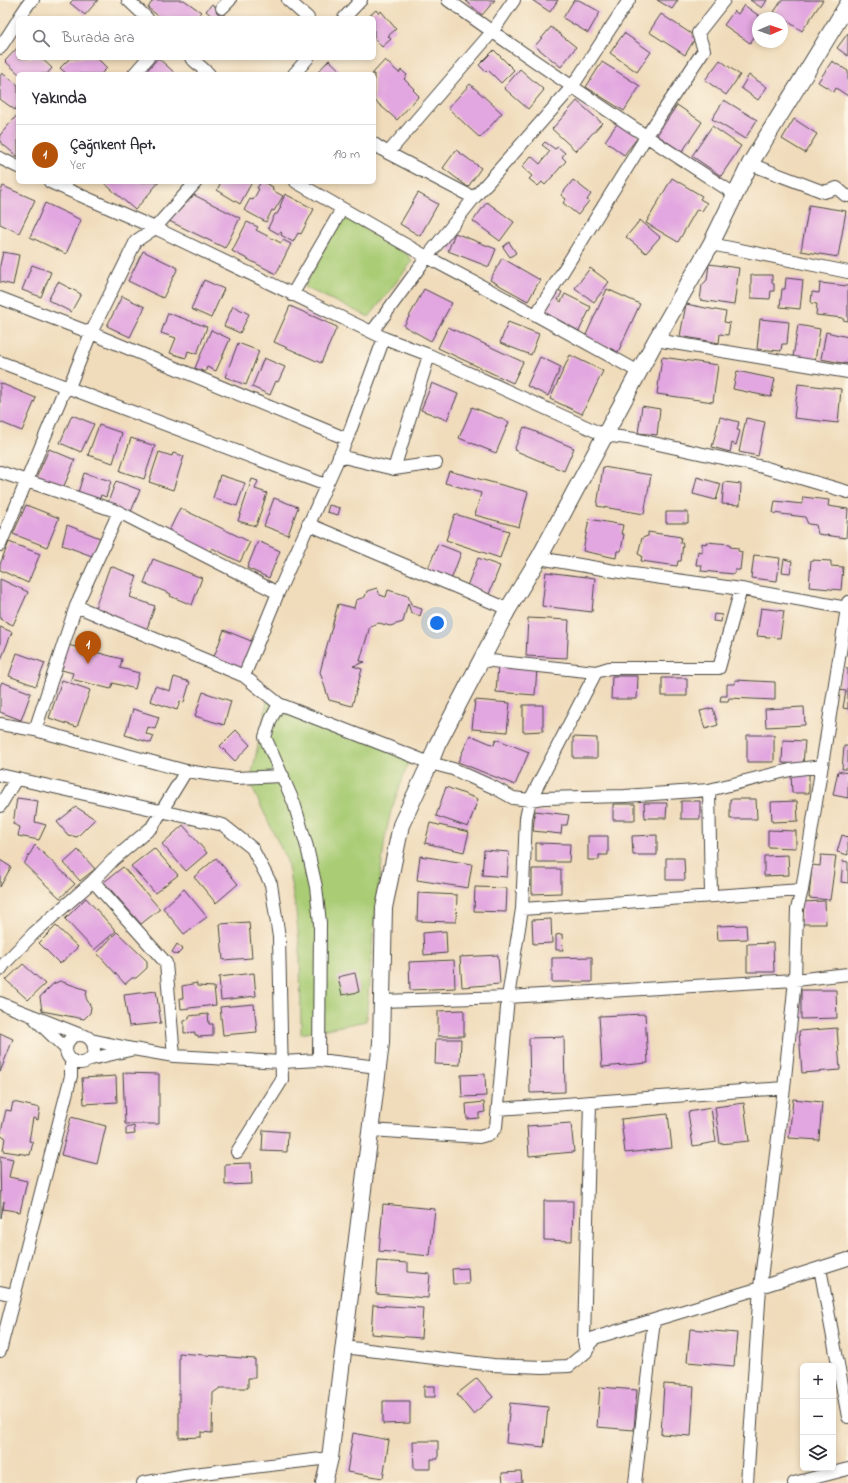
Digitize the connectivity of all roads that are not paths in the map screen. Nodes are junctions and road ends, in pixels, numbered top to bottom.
1 (33, 0) edge
2 (128, 0) edge
3 (288, 0) edge
4 (360, 0) edge
5 (448, 0) edge
6 (514, 0) edge
7 (629, 0) edge
8 (724, 0) edge
9 (848, 4) edge
10 (21, 16) edge
11 (145, 16) edge
12 (306, 16) edge
13 (346, 16) edge
14 (16, 24) edge
15 (492, 32) junction
16 (0, 48) edge
17 (146, 60) edge
18 (193, 60) edge
19 (306, 60) edge
20 (136, 72) edge
21 (207, 72) edge
22 (296, 72) edge
23 (572, 86) junction
24 (646, 137) junction
25 (376, 145) edge
26 (388, 153) junction
27 (0, 158) edge
28 (750, 164) junction
29 (16, 165) edge
30 (55, 184) edge
31 (194, 184) edge
32 (299, 184) edge
33 (736, 195) junction
34 (848, 196) edge
35 (474, 198) junction
36 (342, 209) junction
37 (155, 228) junction
38 (711, 244) junction
39 (427, 257) junction
40 (848, 272) edge
41 (292, 295) junction
42 (0, 298) edge
43 (536, 315) junction
44 (372, 332) junction
45 (91, 333) junction
46 (384, 338) junction
47 (656, 340) junction
48 (429, 355) junction
49 (0, 362) edge
50 (639, 372) junction
51 (848, 372) edge
52 (69, 387) junction
53 (604, 435) junction
54 (347, 439) junction
55 (339, 456) junction
56 (436, 463) dead end
57 (394, 469) junction
58 (0, 472) edge
59 (26, 481) junction
60 (326, 485) junction
61 (848, 492) edge
62 (119, 512) junction
63 (308, 524) junction
64 (0, 545) edge
65 (539, 558) junction
66 (741, 589) junction
67 (278, 592) junction
68 (847, 605) edge
69 (76, 606) junction
70 (508, 609) junction
71 (482, 660) junction
72 (596, 672) junction
73 (244, 676) junction
74 (279, 704) junction
75 (0, 724) edge
76 (35, 730) junction
77 (430, 764) junction
78 (822, 766) junction
79 (186, 771) junction
80 (0, 775) edge
81 (283, 776) junction
82 (16, 779) junction
83 (709, 790) junction
84 (530, 800) junction
85 (0, 806) edge
86 (163, 811) junction
87 (93, 881) junction
88 (802, 890) junction
89 (711, 896) junction
90 (522, 909) junction
91 (0, 970) edge
92 (848, 974) edge
93 (795, 980) junction
94 (508, 998) junction
95 (382, 1001) junction
96 (0, 1003) edge
97 (31, 1016) junction
98 (86, 1037) junction
99 (66, 1049) junction
100 (133, 1049) junction
101 (174, 1056) junction
102 (91, 1059) junction
103 (319, 1060) junction
104 (72, 1061) junction
105 (282, 1062) junction
106 (378, 1067) junction
107 (784, 1088) junction
108 (590, 1102) junction
109 (498, 1109) junction
110 (370, 1130) junction
111 (237, 1152) dead end
112 (848, 1259) edge
113 (820, 1268) junction
114 (760, 1287) junction
115 (0, 1292) edge
116 (14, 1295) junction
117 (654, 1320) junction
118 (343, 1347) junction
119 (0, 1351) edge
120 (586, 1352) junction
121 (848, 1417) edge
122 (330, 1458) junction
123 (848, 1469) edge
124 (143, 1483) edge
125 (324, 1483) edge
126 (635, 1483) edge
127 (745, 1483) edge
128 (794, 1483) edge

1 - 10 street
2 - 11 street
3 - 12 street
4 - 13 street
5 - 15 street
6 - 15 street
7 - 23 street
8 - 24 street
9 - 28 main road
14 - 16 street
15 - 23 street
15 - 26 street
17 - 20 street
18 - 21 street
19 - 22 street
23 - 24 street
23 - 35 street
24 - 33 street
24 - 43 street
25 - 26 street
26 - 35 street
27 - 29 street
28 - 33 main road
28 - 34 street
30 - 37 street
31 - 37 street
32 - 36 street
33 - 38 main road
35 - 39 street
36 - 39 street
36 - 41 street
37 - 41 street
37 - 45 street
38 - 40 street
38 - 47 main road
39 - 43 street
39 - 44 street
41 - 44 street
42 - 45 street
43 - 50 street
44 - 46 street
45 - 52 street
45 - 54 street
46 - 48 street
46 - 54 street
47 - 50 main road
47 - 51 street
48 - 53 street
48 - 57 street
49 - 52 street
50 - 53 main road
52 - 59 street
52 - 60 street
53 - 61 street
53 - 65 main road
54 - 55 street
55 - 57 street
55 - 60 street
56 - 57 street
58 - 59 street
59 - 62 street
59 - 64 street
60 - 63 street
62 - 67 street
62 - 69 street
63 - 67 street
63 - 70 street
65 - 66 street
65 - 70 main road
66 - 68 street
66 - 72 street
67 - 73 street
68 - 78 street
69 - 73 street
69 - 76 street
70 - 71 main road
71 - 72 street
71 - 77 main road
72 - 84 street
73 - 74 street
74 - 77 street
74 - 81 street
75 - 76 street
76 - 79 street
77 - 84 street
77 - 95 main road
78 - 83 street
78 - 88 street
79 - 81 street
79 - 86 street
80 - 82 street
81 - 103 street
82 - 85 street
82 - 86 street
83 - 84 street
83 - 89 street
84 - 90 street
86 - 87 street
86 - 105 street
87 - 91 street
87 - 101 street
88 - 89 street
88 - 93 street
89 - 90 street
90 - 94 street
92 - 93 street
93 - 94 street
93 - 107 street
94 - 95 street
94 - 109 street
95 - 106 main road
96 - 97 street
97 - 98 street
97 - 99 street
98 - 99 street
98 - 100 street
98 - 102 street
99 - 104 street
100 - 101 street
100 - 102 street
101 - 105 street
102 - 104 street
103 - 105 street
103 - 106 street
104 - 116 street
105 - 111 street
106 - 110 main road
107 - 108 street
107 - 114 street
108 - 109 street
108 - 120 street
109 - 110 street
110 - 118 main road
112 - 113 street
113 - 114 street
113 - 121 street
114 - 117 street
114 - 127 street
115 - 116 street
116 - 119 street
117 - 120 street
117 - 126 street
118 - 120 street
118 - 122 main road
122 - 124 street
122 - 125 main road
123 - 128 street

